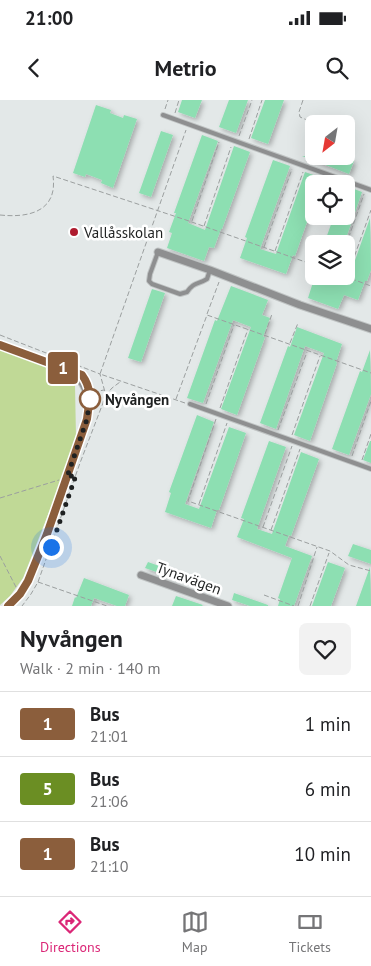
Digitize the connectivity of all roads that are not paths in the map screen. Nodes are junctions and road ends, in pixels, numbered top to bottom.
1 (163, 115) road end
2 (369, 189) edge
3 (158, 252) joint
4 (210, 270) junction
5 (371, 329) edge
6 (0, 345) edge
7 (190, 404) road end
8 (371, 469) edge
9 (141, 575) dead end
10 (8, 606) edge
11 (228, 606) edge

1 - 2 lane
3 - 4 street
3 - 4 lane
4 - 5 street
6 - 10 lane
7 - 8 lane
9 - 11 street, Tynavägen

